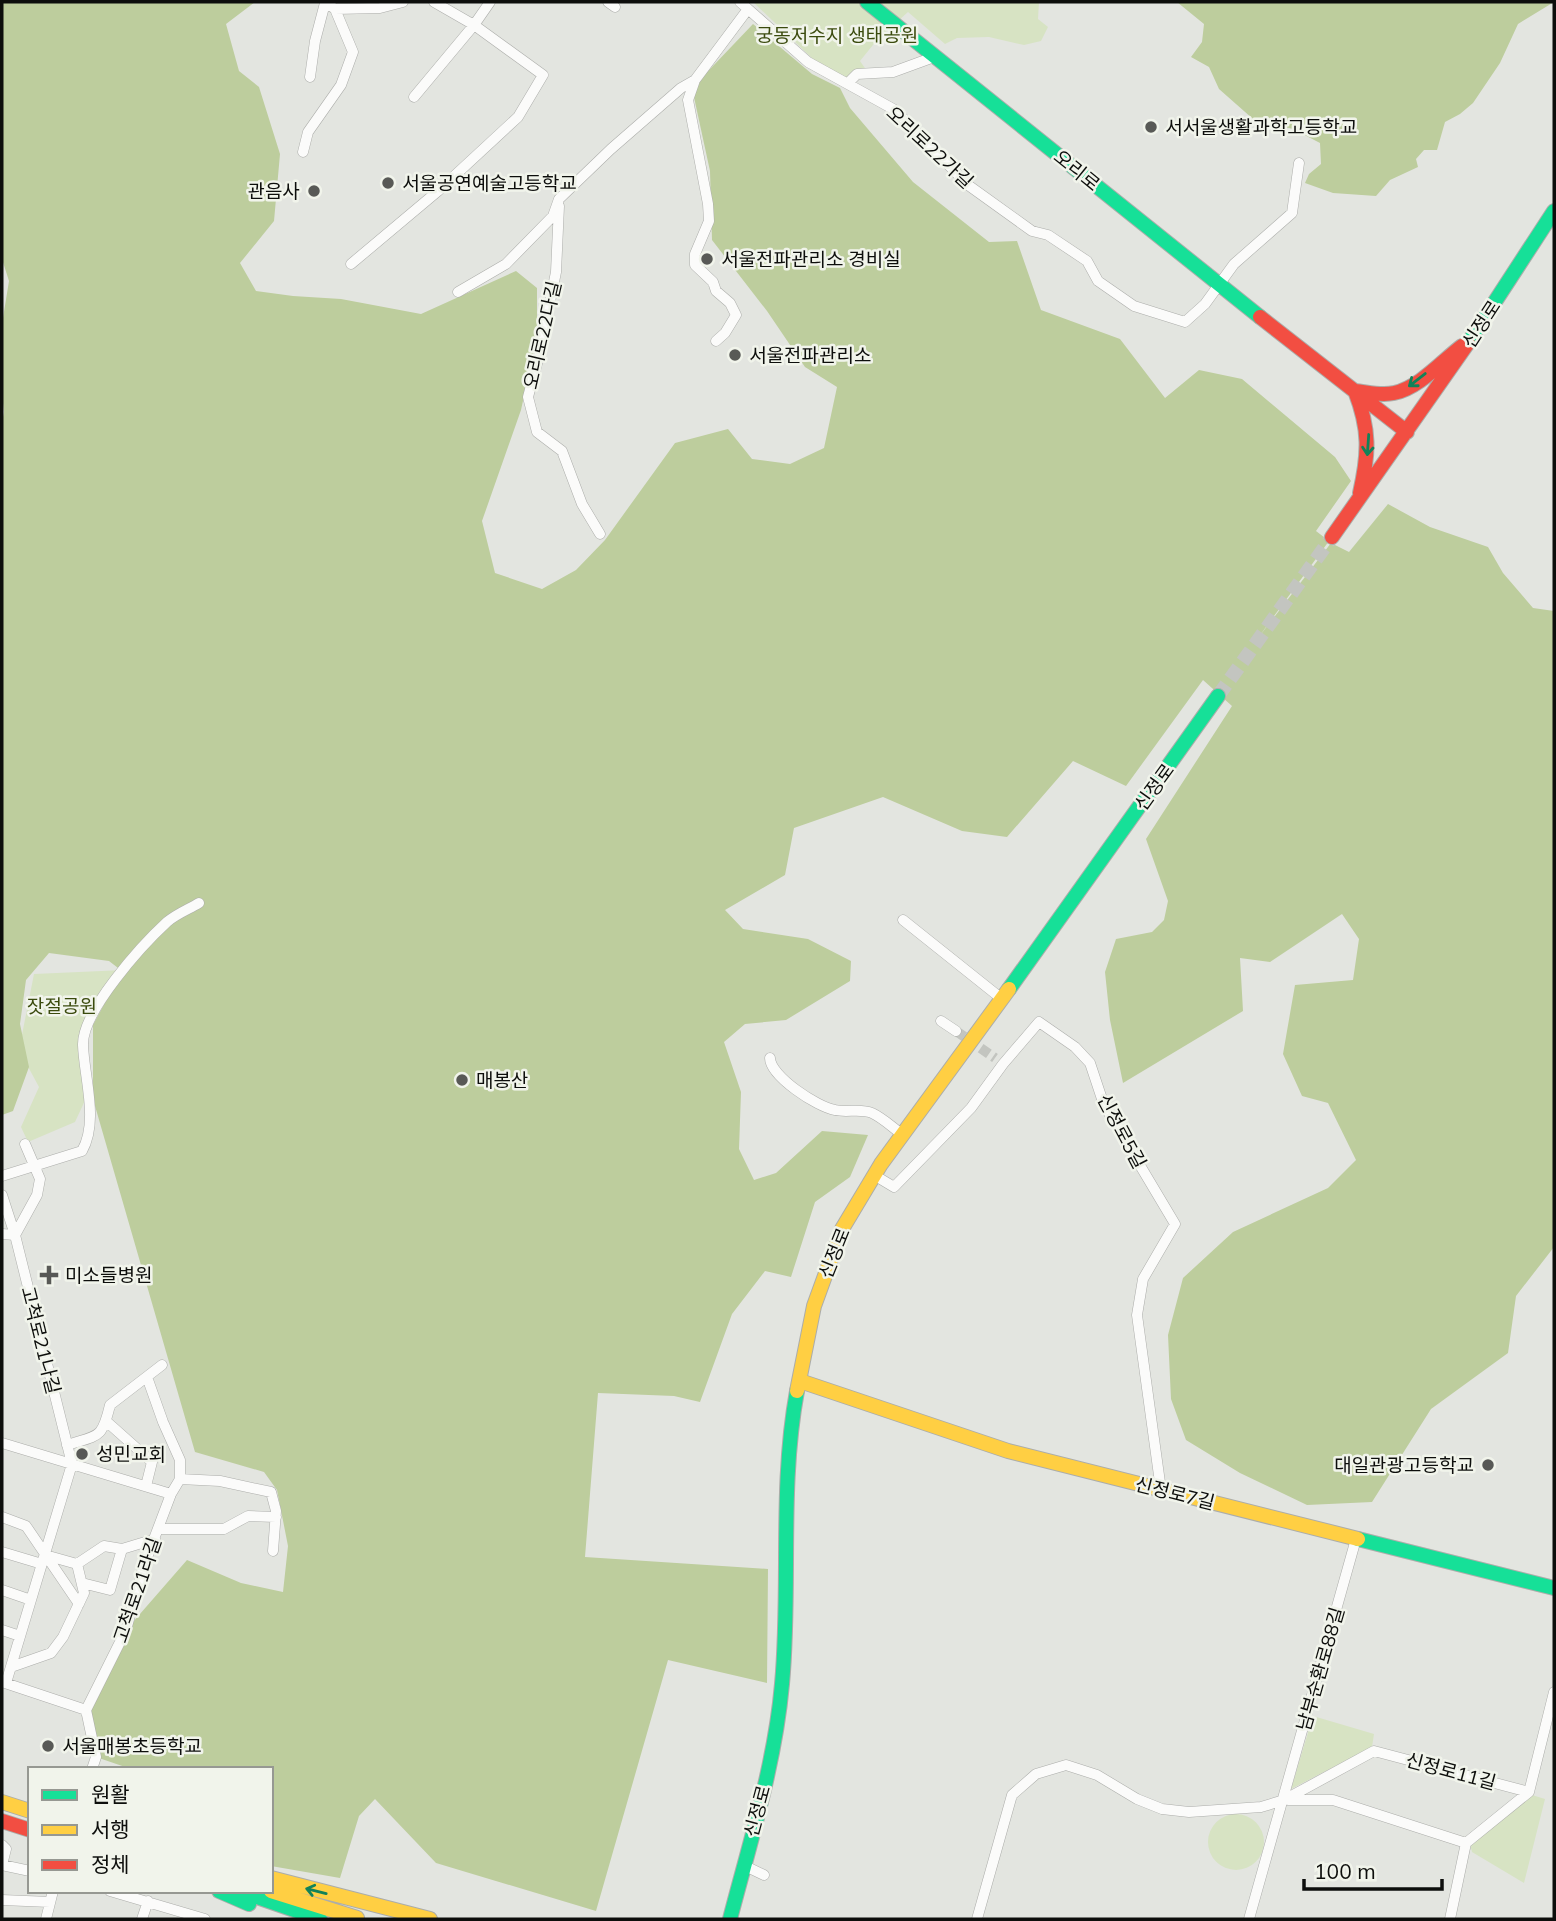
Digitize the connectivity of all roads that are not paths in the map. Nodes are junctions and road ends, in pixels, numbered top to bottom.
1 (403, 2) edge
2 (434, 2) edge
3 (489, 2) edge
4 (867, 2) edge
5 (325, 3) edge
6 (744, 6) edge
7 (335, 9) junction
8 (474, 25) junction
9 (934, 57) junction
10 (310, 78) dead end
11 (695, 80) junction
12 (848, 83) junction
13 (414, 97) dead end
14 (303, 152) dead end
15 (1299, 163) dead end
16 (559, 199) junction
17 (1554, 211) edge
18 (351, 264) dead end
19 (1218, 284) junction
20 (458, 292) dead end
21 (716, 341) dead end
22 (1469, 342) junction
23 (1355, 391) junction
24 (1407, 432) junction
25 (1358, 500) junction
26 (600, 534) dead end
27 (1332, 537) tunnel mouth
28 (1218, 696) tunnel mouth
29 (199, 903) dead end
30 (903, 920) dead end
31 (1002, 999) junction
32 (941, 1021) dead end
33 (956, 1031) tunnel mouth
34 (770, 1058) dead end
35 (903, 1135) junction
36 (25, 1144) dead end
37 (34, 1166) junction
38 (2, 1175) edge
39 (874, 1175) junction
40 (2, 1195) edge
41 (2, 1234) edge
42 (15, 1234) junction
43 (162, 1365) dead end
44 (147, 1377) junction
45 (800, 1381) junction
46 (106, 1421) junction
47 (2, 1445) edge
48 (67, 1445) junction
49 (72, 1464) junction
50 (180, 1479) junction
51 (146, 1486) junction
52 (1161, 1490) junction
53 (171, 1494) junction
54 (2, 1517) edge
55 (276, 1517) junction
56 (157, 1534) junction
57 (1356, 1539) junction
58 (121, 1549) junction
59 (274, 1551) dead end
60 (2, 1552) edge
61 (43, 1559) junction
62 (77, 1564) junction
63 (82, 1583) junction
64 (1554, 1588) edge
65 (2, 1590) edge
66 (31, 1600) junction
67 (79, 1604) junction
68 (2, 1630) edge
69 (20, 1636) junction
70 (11, 1667) junction
71 (4, 1682) edge
72 (1554, 1692) edge
73 (86, 1710) junction
74 (93, 1767) edge
75 (1529, 1791) junction
76 (1284, 1800) junction
77 (2, 1802) edge
78 (28, 1810) edge
79 (2, 1821) edge
80 (28, 1829) edge
81 (1466, 1843) junction
82 (2, 1845) edge
83 (2, 1865) edge
84 (743, 1865) junction
85 (28, 1871) edge
86 (764, 1875) dead end
87 (273, 1879) edge
88 (273, 1892) edge
89 (118, 1893) edge
90 (224, 1893) edge
91 (246, 1893) edge
92 (52, 1897) edge
93 (2, 1900) edge
94 (148, 1901) junction
95 (46, 1919) edge
96 (142, 1919) edge
97 (205, 1919) edge
98 (291, 1919) edge
99 (320, 1919) edge
100 (358, 1919) edge
101 (430, 1919) edge
102 (730, 1919) edge
103 (977, 1919) edge
104 (1250, 1919) edge
105 (1450, 1919) edge

1 - 7 street
2 - 8 street
3 - 8 street
4 - 9 main road, 오리로
5 - 7 street
5 - 10 street
6 - 11 street
6 - 12 street, 오리로22가길
7 - 14 street
8 - 13 street
8 - 18 street
9 - 12 street
9 - 19 main road, 오리로
11 - 16 street
11 - 21 street
12 - 19 street, 오리로22가길
15 - 19 street
16 - 20 street
16 - 26 street, 오리로22다길
17 - 22 main road, 신정로
19 - 23 main road, 오리로
22 -> 23 main road
22 - 24 main road, 신정로
23 - 24 main road, 오리로
23 -> 25 main road
24 - 25 main road, 신정로
25 - 27 main road, 신정로
28 - 31 main road, 신정로
29 - 37 street
30 - 31 street
31 - 35 main road, 신정로
32 - 33 street
34 - 35 street
35 - 39 main road, 신정로
36 - 37 street
37 - 38 street
37 - 42 street
39 - 45 main road, 신정로
39 - 52 street, 신정로5길
40 - 42 street, 고척로21나길
41 - 42 street
42 - 48 street, 고척로21나길
43 - 44 street
44 - 46 street
44 - 50 street
45 - 52 main road, 신정로7길
45 - 84 main road, 신정로
46 - 48 street
46 - 51 street
47 - 49 street
48 - 49 street, 고척로21나길
49 - 51 street
49 - 61 street
50 - 53 street, 고척로21라길
50 - 55 street
51 - 53 street
52 - 57 main road, 신정로7길
53 - 56 street, 고척로21라길
54 - 61 street
55 - 56 street, 고척로21라길
55 - 59 street
56 - 58 street
56 - 73 street, 고척로21라길
57 - 64 main road, 신정로7길
57 - 76 street, 남부순환로88길
58 - 62 street
58 - 63 street
60 - 61 street
61 - 62 street
61 - 66 street
61 - 67 street
62 - 63 street
63 - 67 street
65 - 66 street
66 - 69 street
67 - 70 street
68 - 69 street
69 - 70 street
70 - 71 street
71 - 73 street
72 - 75 street
73 - 74 street
75 - 76 street, 신정로11길
75 - 81 street
76 - 81 street
76 - 103 street
76 - 104 street, 남부순환로88길
77 - 78 main road
79 - 80 main road
81 - 105 street
82 - 83 street
83 - 85 street
84 - 86 street
84 - 102 main road, 신정로
101 -> 87 main road
88 - 100 main road
89 - 94 street
90 - 98 main road
91 - 99 main road
92 - 93 street
92 - 95 street
94 - 96 street
94 - 97 street

